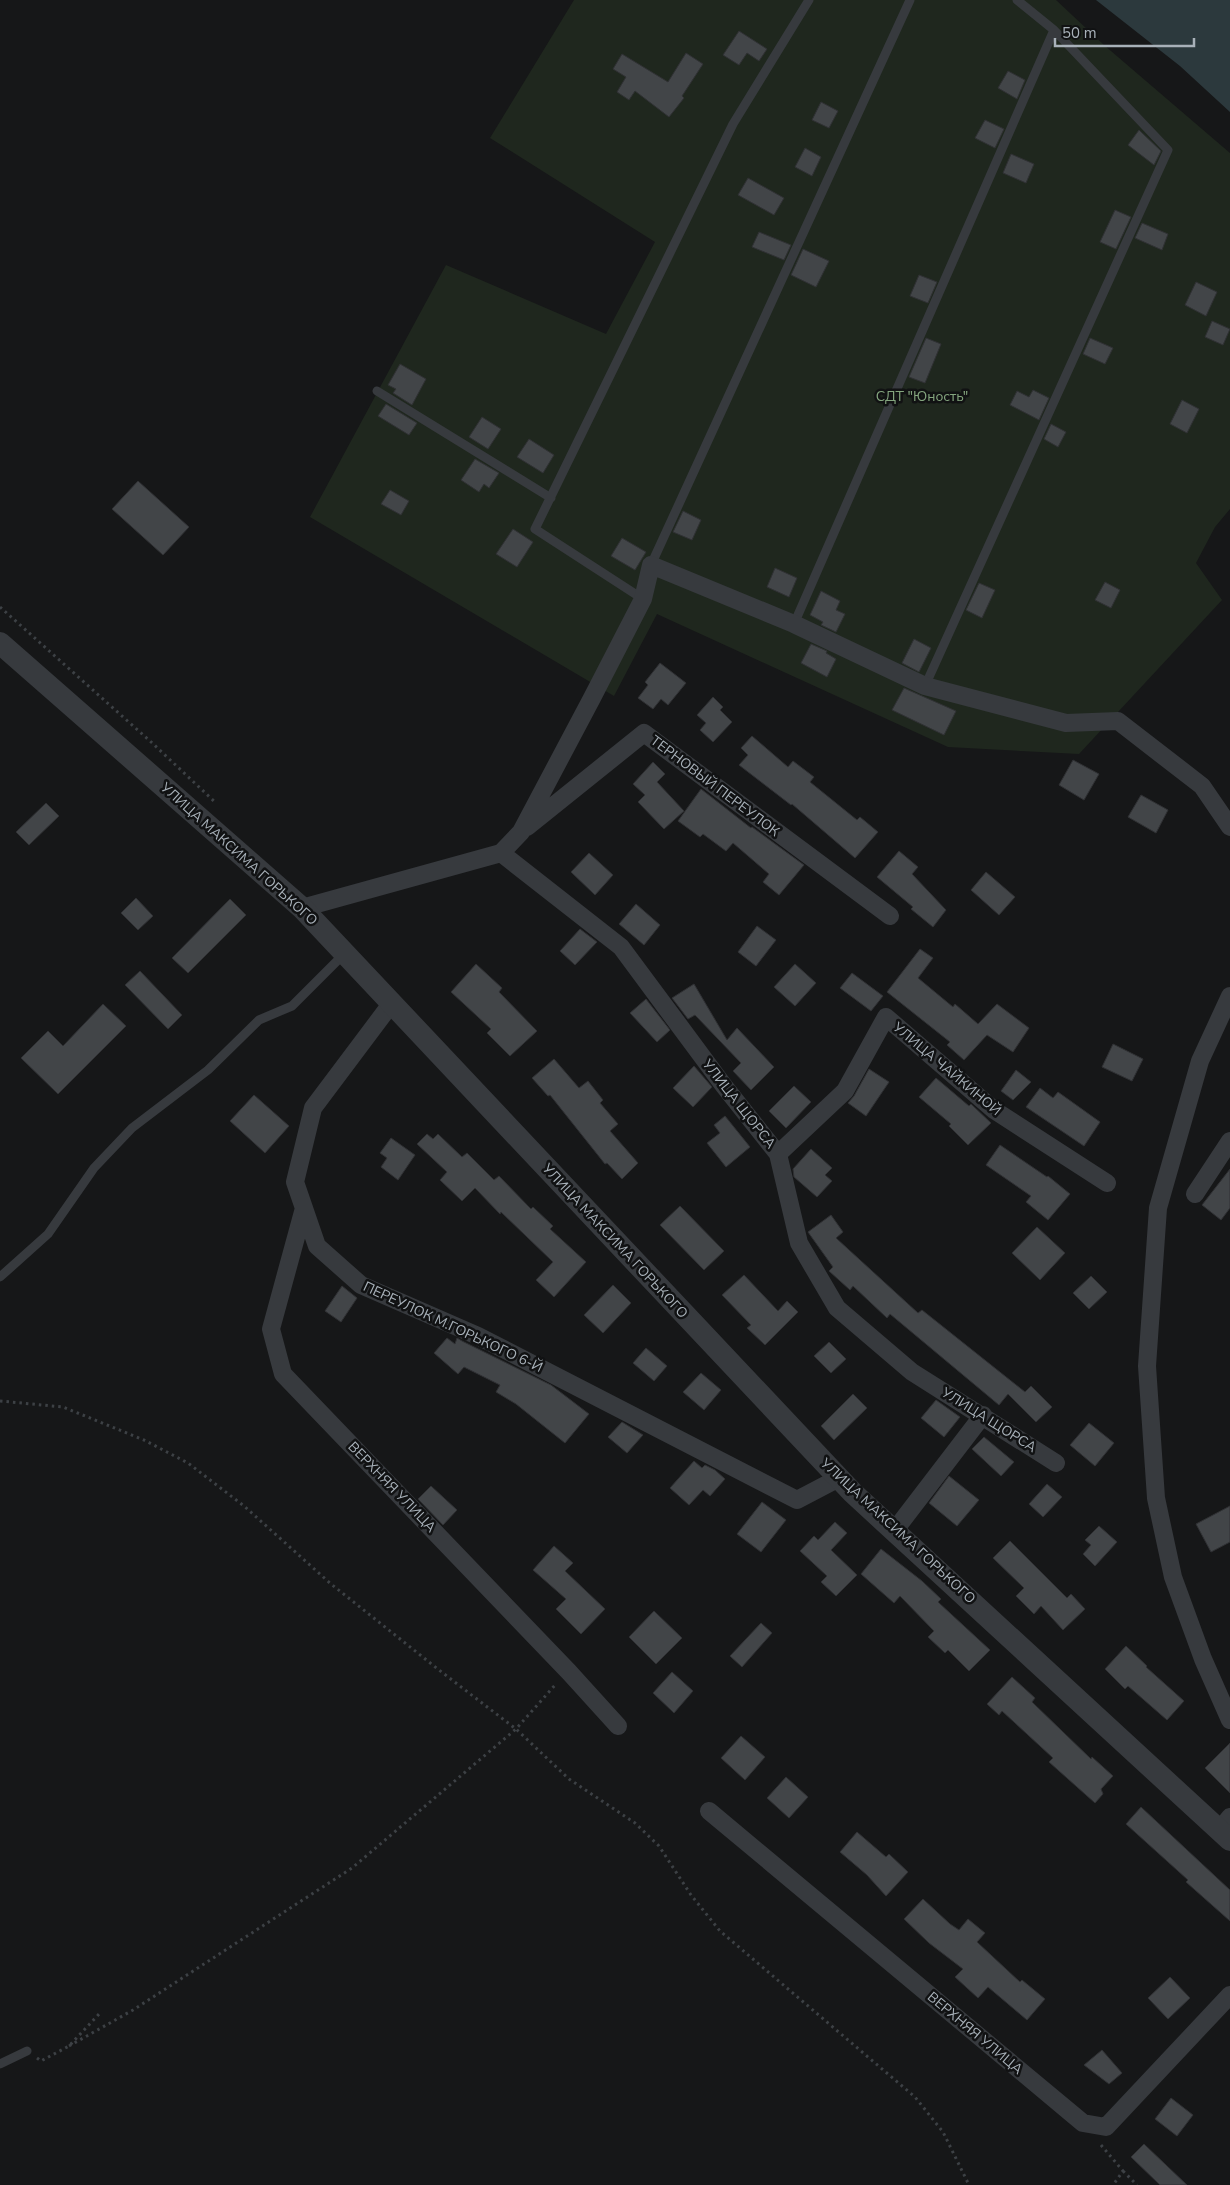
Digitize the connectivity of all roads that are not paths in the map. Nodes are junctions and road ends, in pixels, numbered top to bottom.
1 (809, 0) edge
2 (910, 0) edge
3 (1017, 0) edge
4 (1054, 30) junction
5 (377, 392) dead end
6 (551, 498) junction
7 (651, 565) junction
8 (643, 600) junction
9 (794, 624) junction
10 (0, 644) edge
11 (925, 686) junction
12 (1230, 827) edge
13 (521, 832) junction
14 (501, 853) junction
15 (302, 908) junction
16 (890, 916) dead end
17 (344, 954) junction
18 (1230, 996) edge
19 (391, 1004) junction
20 (1230, 1141) edge
21 (778, 1154) junction
22 (1106, 1183) dead end
23 (1195, 1194) dead end
24 (304, 1208) junction
25 (0, 1277) edge
26 (983, 1415) junction
27 (1056, 1463) dead end
28 (840, 1478) junction
29 (895, 1530) junction
30 (1230, 1720) edge
31 (618, 1726) dead end
32 (709, 1812) dead end
33 (1226, 1829) edge
34 (1230, 1995) edge
35 (27, 2051) road end
36 (0, 2064) edge

1 - 6 lane
2 - 7 lane
3 - 4 lane
4 - 9 lane
4 - 11 lane
5 - 6 lane
6 - 8 lane
7 - 8 street
7 - 9 street
8 - 13 street
9 - 11 street
10 - 15 street, УЛИЦА МАКСИМА ГОРЬКОГО
11 - 12 street
13 - 14 street
13 - 16 street, ТЕРНОВЫЙ ПЕРЕУЛОК
14 - 15 street
14 - 21 street, УЛИЦА ЩОРСА
15 - 17 street, УЛИЦА МАКСИМА ГОРЬКОГО
17 - 19 street, УЛИЦА МАКСИМА ГОРЬКОГО
17 - 25 lane
18 - 30 street
19 - 24 street, ПЕРЕУЛОК М.ГОРЬКОГО 6-Й
19 - 28 street, УЛИЦА МАКСИМА ГОРЬКОГО
20 - 23 street
21 - 22 street, УЛИЦА ЧАЙКИНОЙ
21 - 26 street, УЛИЦА ЩОРСА
24 - 28 street, ПЕРЕУЛОК М.ГОРЬКОГО 6-Й
24 - 31 street, ВЕРХНЯЯ УЛИЦА
26 - 27 street, УЛИЦА ЩОРСА
26 - 29 street
28 - 29 street, УЛИЦА МАКСИМА ГОРЬКОГО
29 - 33 street, УЛИЦА МАКСИМА ГОРЬКОГО
32 - 34 street, ВЕРХНЯЯ УЛИЦА
35 - 36 lane

